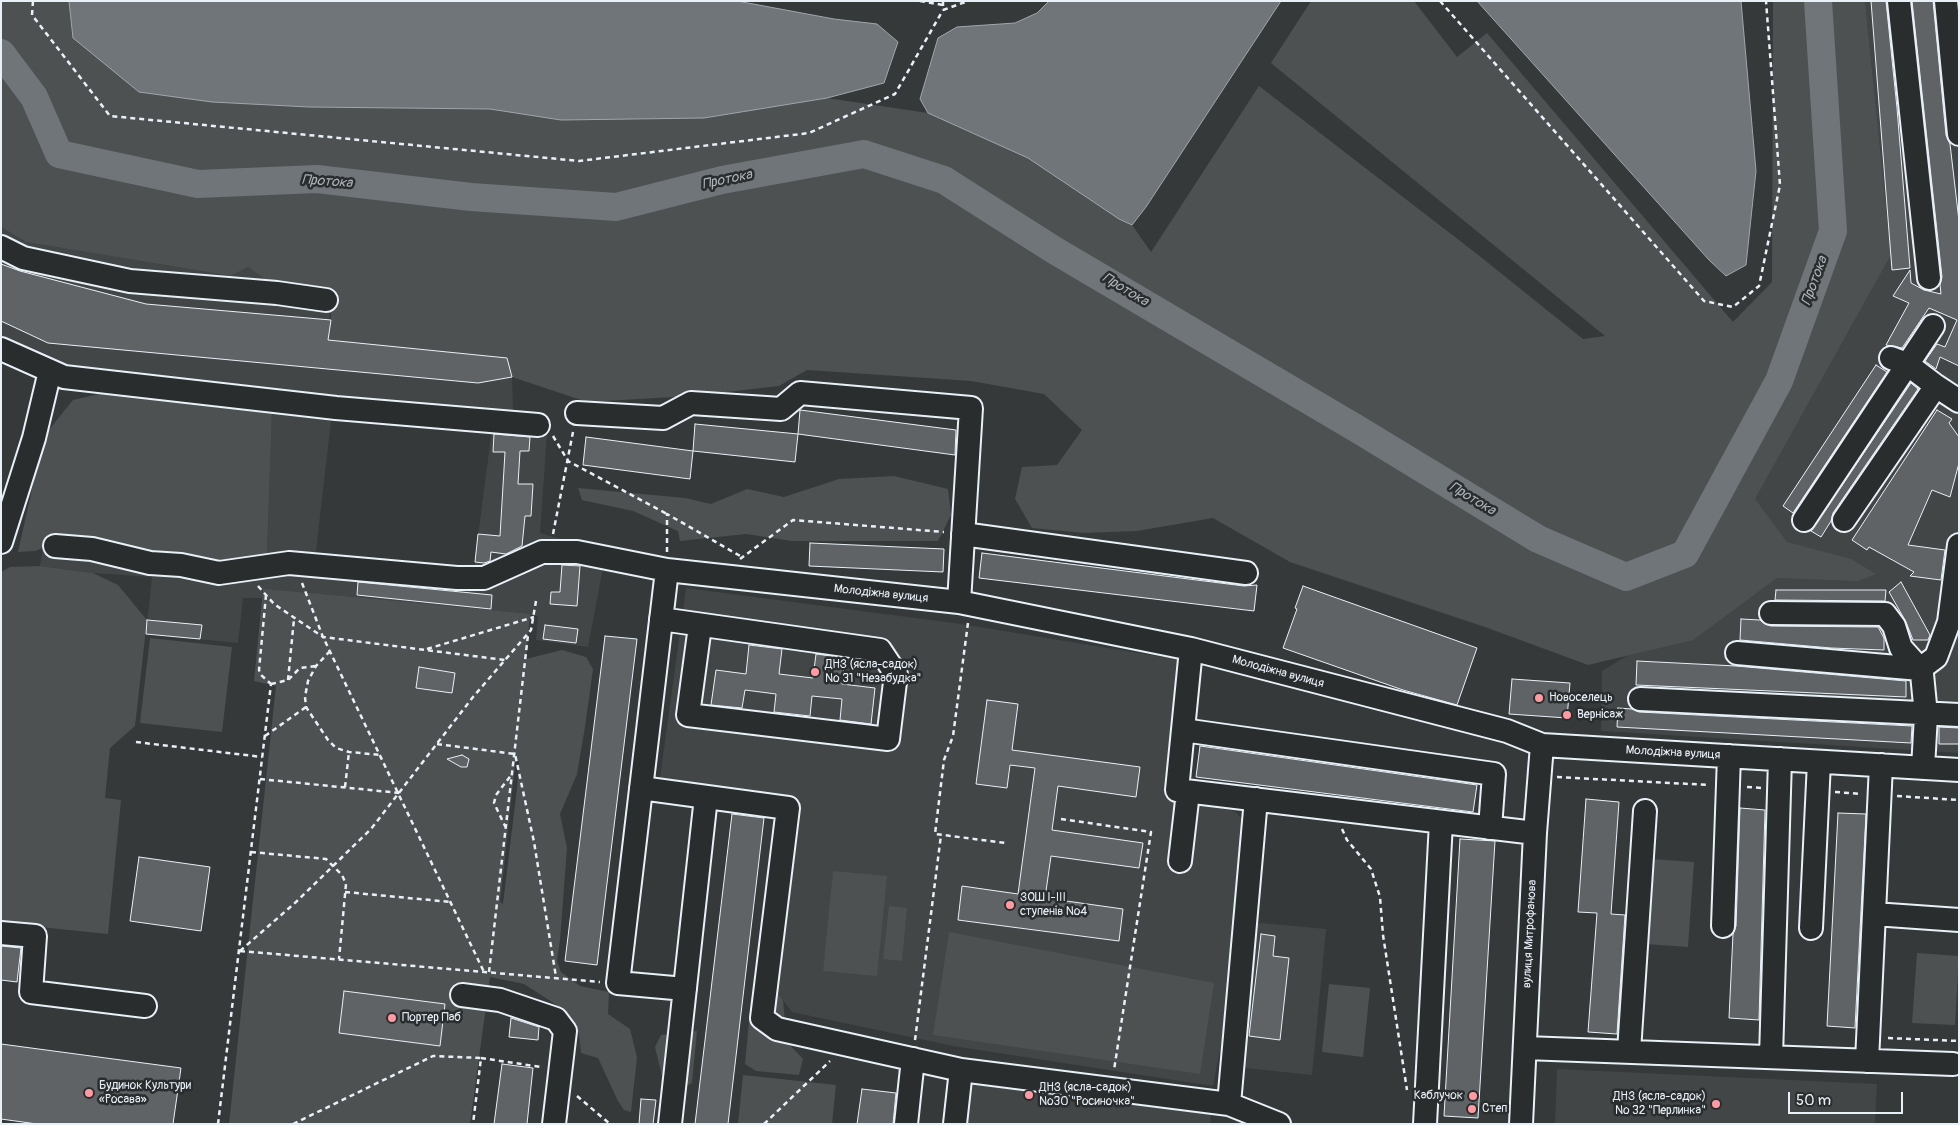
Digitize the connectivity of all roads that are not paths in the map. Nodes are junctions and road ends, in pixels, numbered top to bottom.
1 (1899, 1) edge
2 (1946, 1) edge
3 (1959, 134) edge
4 (1, 247) edge
5 (1929, 278) dead end
6 (326, 300) dead end
7 (1933, 326) dead end
8 (1, 349) edge
9 (1899, 361) junction
10 (50, 371) junction
11 (1936, 386) junction
12 (1959, 401) edge
13 (577, 414) road end
14 (538, 425) road end
15 (1804, 520) dead end
16 (1844, 520) dead end
17 (963, 534) junction
18 (1, 542) edge
19 (1959, 545) edge
20 (55, 546) dead end
21 (667, 570) junction
22 (1246, 573) dead end
23 (965, 603) junction
24 (1771, 613) dead end
25 (661, 619) junction
26 (1954, 624) edge
27 (700, 626) junction
28 (1191, 649) junction
29 (1736, 653) dead end
30 (1920, 669) junction
31 (1640, 699) dead end
32 (1926, 715) junction
33 (1959, 715) edge
34 (1183, 730) junction
35 (1542, 745) junction
36 (1729, 756) junction
37 (1780, 760) junction
38 (1819, 762) junction
39 (1881, 765) junction
40 (1923, 768) junction
41 (1959, 770) edge
42 (641, 788) junction
43 (1188, 792) junction
44 (706, 797) junction
45 (1256, 800) junction
46 (1645, 811) dead end
47 (1441, 822) junction
48 (1490, 828) junction
49 (1535, 833) junction
50 (1180, 861) dead end
51 (1874, 914) junction
52 (1959, 920) edge
53 (1723, 926) dead end
54 (1811, 928) dead end
55 (1, 933) edge
56 (685, 989) junction
57 (462, 995) dead end
58 (144, 1006) dead end
59 (1525, 1048) junction
60 (1629, 1051) junction
61 (1770, 1057) junction
62 (913, 1059) junction
63 (1867, 1061) junction
64 (1953, 1064) dead end
65 (960, 1070) junction
66 (1229, 1104) junction
67 (554, 1124) edge
68 (670, 1124) edge
69 (906, 1124) edge
70 (955, 1124) edge
71 (1278, 1124) edge
72 (1425, 1124) edge
73 (1521, 1124) edge

1 - 5 street
2 - 3 street
4 - 6 street
7 - 9 street
8 - 10 street
9 - 11 street
9 - 15 street
10 - 14 street
10 - 18 street
11 - 12 street
11 - 16 street
13 - 17 street
17 - 22 street
17 - 23 street
19 - 26 street
20 - 21 street, Молодіжна вулиця
21 - 23 street, Молодіжна вулиця
21 - 25 street
23 - 28 street, Молодіжна вулиця
24 - 30 street
25 - 27 street
25 - 42 street
26 - 30 street
27 - 27 street
28 - 34 street
28 - 35 street, Молодіжна вулиця
29 - 30 street
30 - 32 street
31 - 32 street
32 - 33 street
32 - 40 street
34 - 43 street
34 - 48 street
35 - 36 street, Молодіжна вулиця
35 - 49 street, вулиця Митрофанова
36 - 37 street, Молодіжна вулиця
36 - 53 street
37 - 38 street, Молодіжна вулиця
37 - 61 street
38 - 39 street, Молодіжна вулиця
38 - 54 street
39 - 40 street, Молодіжна вулиця
39 - 51 street
40 - 41 street, Молодіжна вулиця
42 - 44 street
42 - 56 street
43 - 45 street
43 - 50 street
44 - 56 street
44 - 62 street
45 - 47 street
45 - 66 street
46 - 60 street
47 - 48 street
47 - 72 street
48 - 49 street
49 - 59 street, вулиця Митрофанова
51 - 52 street
51 - 63 street
55 - 58 street
56 - 68 street
57 - 67 street
59 - 60 street
59 - 73 street, вулиця Митрофанова
60 - 61 street
61 - 63 street
62 - 65 street
62 - 69 street
63 - 64 street
65 - 66 street
65 - 70 street
66 - 71 street

